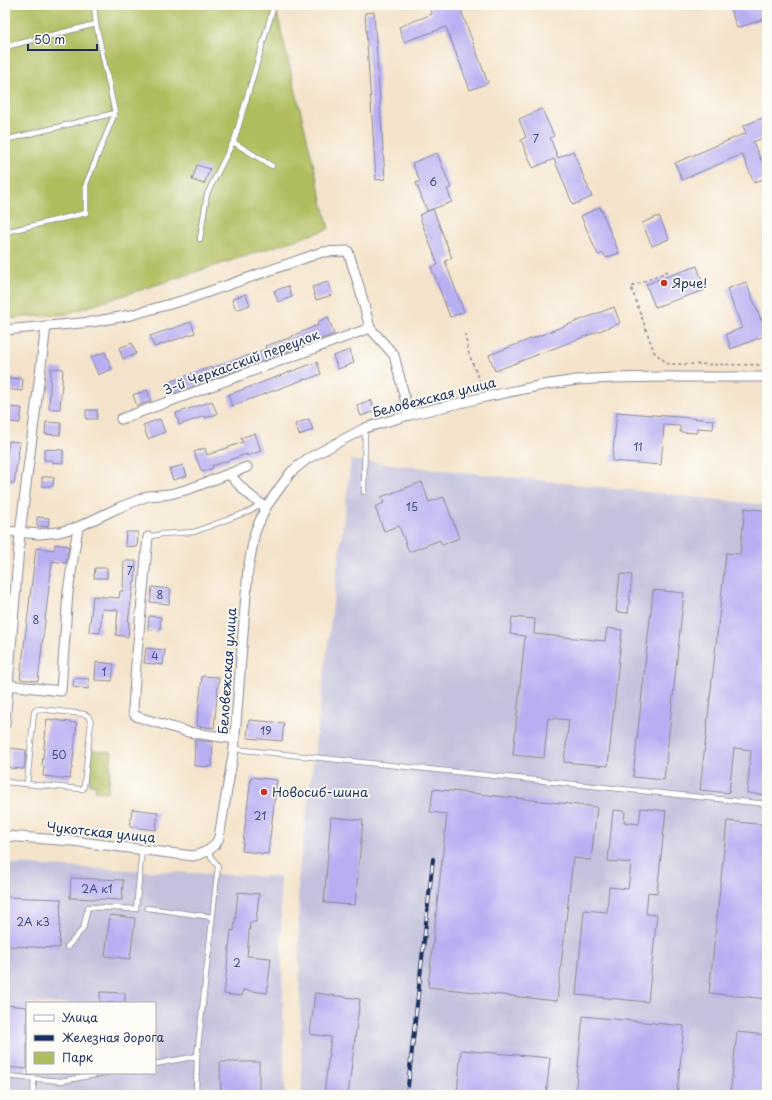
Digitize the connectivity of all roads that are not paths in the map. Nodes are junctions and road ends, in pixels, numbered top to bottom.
1 (94, 5) edge
2 (274, 5) edge
3 (96, 24) junction
4 (5, 47) edge
5 (115, 113) junction
6 (5, 140) edge
7 (233, 142) junction
8 (272, 166) dead end
9 (5, 232) edge
10 (200, 239) dead end
11 (46, 326) junction
12 (370, 328) junction
13 (5, 330) edge
14 (767, 377) edge
15 (409, 415) junction
16 (121, 419) dead end
17 (364, 428) junction
18 (247, 466) dead end
19 (229, 474) junction
20 (364, 492) dead end
21 (264, 505) junction
22 (78, 527) junction
23 (5, 532) edge
24 (20, 533) junction
25 (148, 537) joint
26 (8, 685) junction
27 (5, 724) edge
28 (235, 739) junction
29 (234, 749) junction
30 (5, 782) edge
31 (27, 784) junction
32 (767, 804) edge
33 (5, 836) edge
34 (142, 849) junction
35 (207, 851) junction
36 (147, 908) dead end
37 (212, 917) junction
38 (67, 947) dead end
39 (197, 1056) junction
40 (156, 1064) edge
41 (100, 1074) edge
42 (5, 1076) edge
43 (34, 1078) junction
44 (33, 1095) edge
45 (196, 1095) edge

1 - 3 lane
2 - 7 lane
3 - 4 lane
3 - 5 lane
5 - 6 lane
5 - 9 lane
7 - 8 lane
7 - 10 lane
11 - 12 street
11 - 13 street
11 - 24 street
12 - 15 street
12 - 16 street, 3-й Черкасский переулок
14 - 15 street, Беловежская улица
15 - 17 street, Беловежская улица
17 - 20 lane
17 - 21 street, Беловежская улица
18 - 19 street
19 - 21 street
19 - 22 street
21 - 25 lane
21 - 28 street, Беловежская улица
22 - 24 street
22 - 26 street
23 - 24 street
24 - 26 street
25 - 28 street
26 - 27 street
28 - 29 street, Беловежская улица
29 - 32 lane
29 - 35 street, Беловежская улица
30 - 31 lane
31 - 31 lane
33 - 34 street, Чукотская улица
34 - 35 street, Чукотская улица
34 - 38 lane
35 - 37 lane
36 - 37 lane
37 - 39 lane
39 - 40 lane
39 - 45 lane
41 - 43 lane
42 - 43 lane
43 - 44 lane

